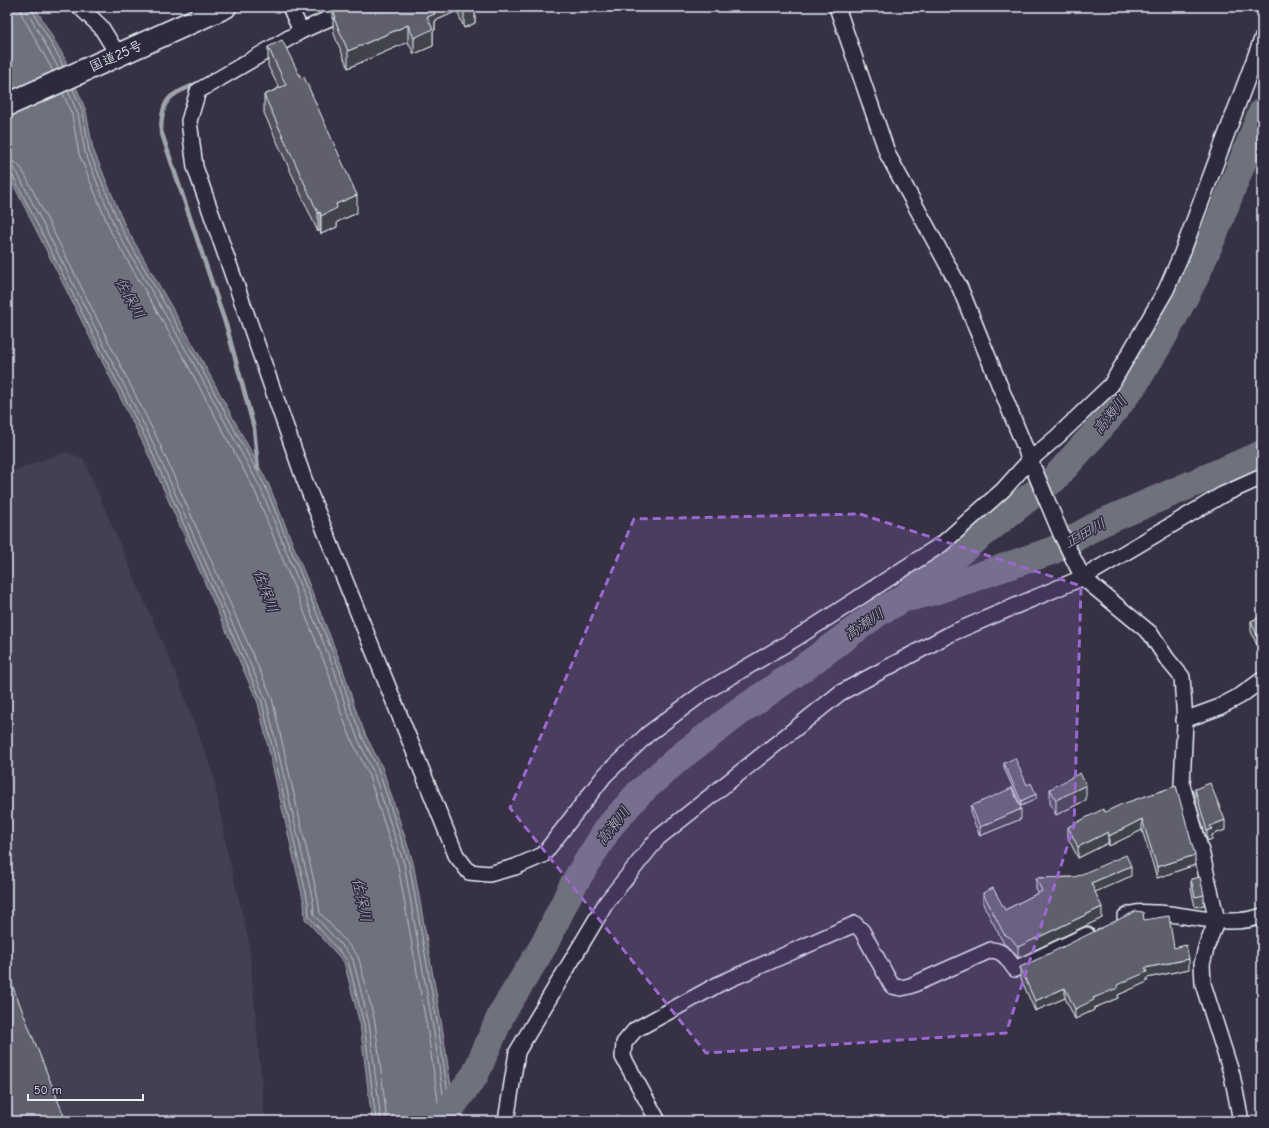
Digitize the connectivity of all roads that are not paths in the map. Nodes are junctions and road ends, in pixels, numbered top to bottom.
1 (80, 7) edge
2 (225, 7) edge
3 (290, 7) edge
4 (354, 7) edge
5 (837, 7) edge
6 (301, 31) junction
7 (1261, 46) edge
8 (116, 56) junction
9 (7, 105) edge
10 (1031, 462) junction
11 (1262, 477) edge
12 (1084, 578) junction
13 (1262, 680) edge
14 (1184, 720) junction
15 (1262, 916) edge
16 (1217, 920) junction
17 (1113, 922) edge
18 (1099, 929) edge
19 (506, 1121) edge
20 (658, 1121) edge
21 (1241, 1121) edge

1 - 8 street
2 - 8 highway, 国道25号
3 - 6 street
4 - 6 street
5 - 10 street
6 - 10 street
7 - 10 street
8 - 9 highway, 国道25号
10 - 12 street
11 - 12 street
12 - 14 street
12 - 19 street
13 - 14 street
14 - 16 street
15 - 16 street
16 - 17 street
16 - 21 street
18 - 20 street

